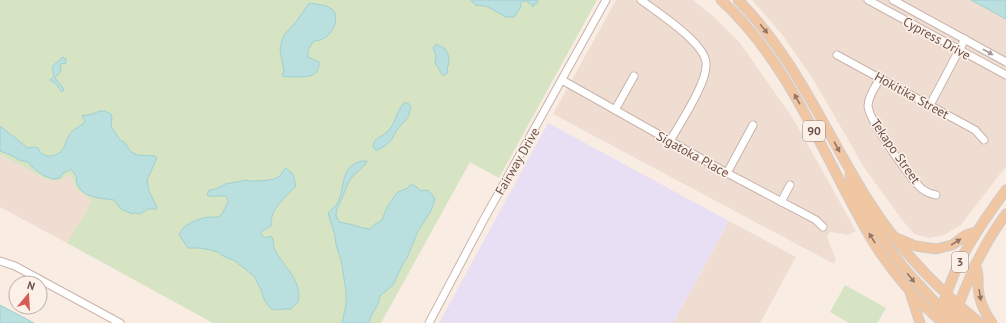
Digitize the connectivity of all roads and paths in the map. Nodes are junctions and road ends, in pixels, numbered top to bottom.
1 (606, 0) edge
2 (641, 0) edge
3 (721, 0) edge
4 (738, 0) edge
5 (868, 0) edge
6 (893, 0) edge
7 (965, 39) junction
8 (959, 50) junction
9 (837, 55) dead end
10 (1006, 62) edge
11 (634, 76) dead end
12 (1006, 76) edge
13 (880, 78) junction
14 (562, 80) junction
15 (930, 105) junction
16 (615, 110) junction
17 (753, 125) dead end
18 (984, 140) dead end
19 (670, 141) junction
20 (849, 167) junction
21 (727, 173) junction
22 (790, 185) dead end
23 (1006, 190) edge
24 (936, 195) dead end
25 (780, 202) junction
26 (1006, 214) edge
27 (823, 227) dead end
28 (976, 232) junction
29 (893, 236) junction
30 (0, 261) edge
31 (975, 265) junction
32 (910, 290) junction
33 (946, 295) junction
34 (955, 314) edge
35 (939, 319) edge
36 (120, 323) edge
37 (429, 323) edge
38 (920, 323) edge
39 (949, 323) edge
40 (965, 323) edge
41 (980, 323) edge
42 (992, 323) edge

1 - 14 street, Fairway Drive
2 - 19 street
32 -> 3 main road, 90
4 -> 20 main road, 90
5 - 8 street, Cypress Drive
6 - 7 street, Cypress Drive
7 - 8 street
7 -> 10 street, Cypress Drive
8 - 12 street, Cypress Drive
8 - 15 street
9 - 13 street, Hokitika Street
11 - 16 street
13 - 15 street, Hokitika Street
13 - 24 street, Tekapo Street
14 - 16 street, Sigatoka Place
14 - 37 street, Fairway Drive
15 - 18 street, Hokitika Street
16 - 19 street, Sigatoka Place
17 - 21 street
19 - 21 street, Sigatoka Place
20 - 29 main road, 90
20 -> 35 main road
21 - 25 street, Sigatoka Place
22 - 25 street
23 - 28 main road, 3
25 - 27 street, Sigatoka Place
26 - 31 main road, 3
29 -> 28 main road
28 - 33 main road, 3
29 - 33 main road, 90
30 - 36 street
31 - 34 main road, 3
31 -> 42 main road
32 - 35 main road, 90
32 - 38 main road
33 - 34 main road
33 - 35 main road, 3
34 - 40 main road
34 - 41 main road
35 - 39 main road

